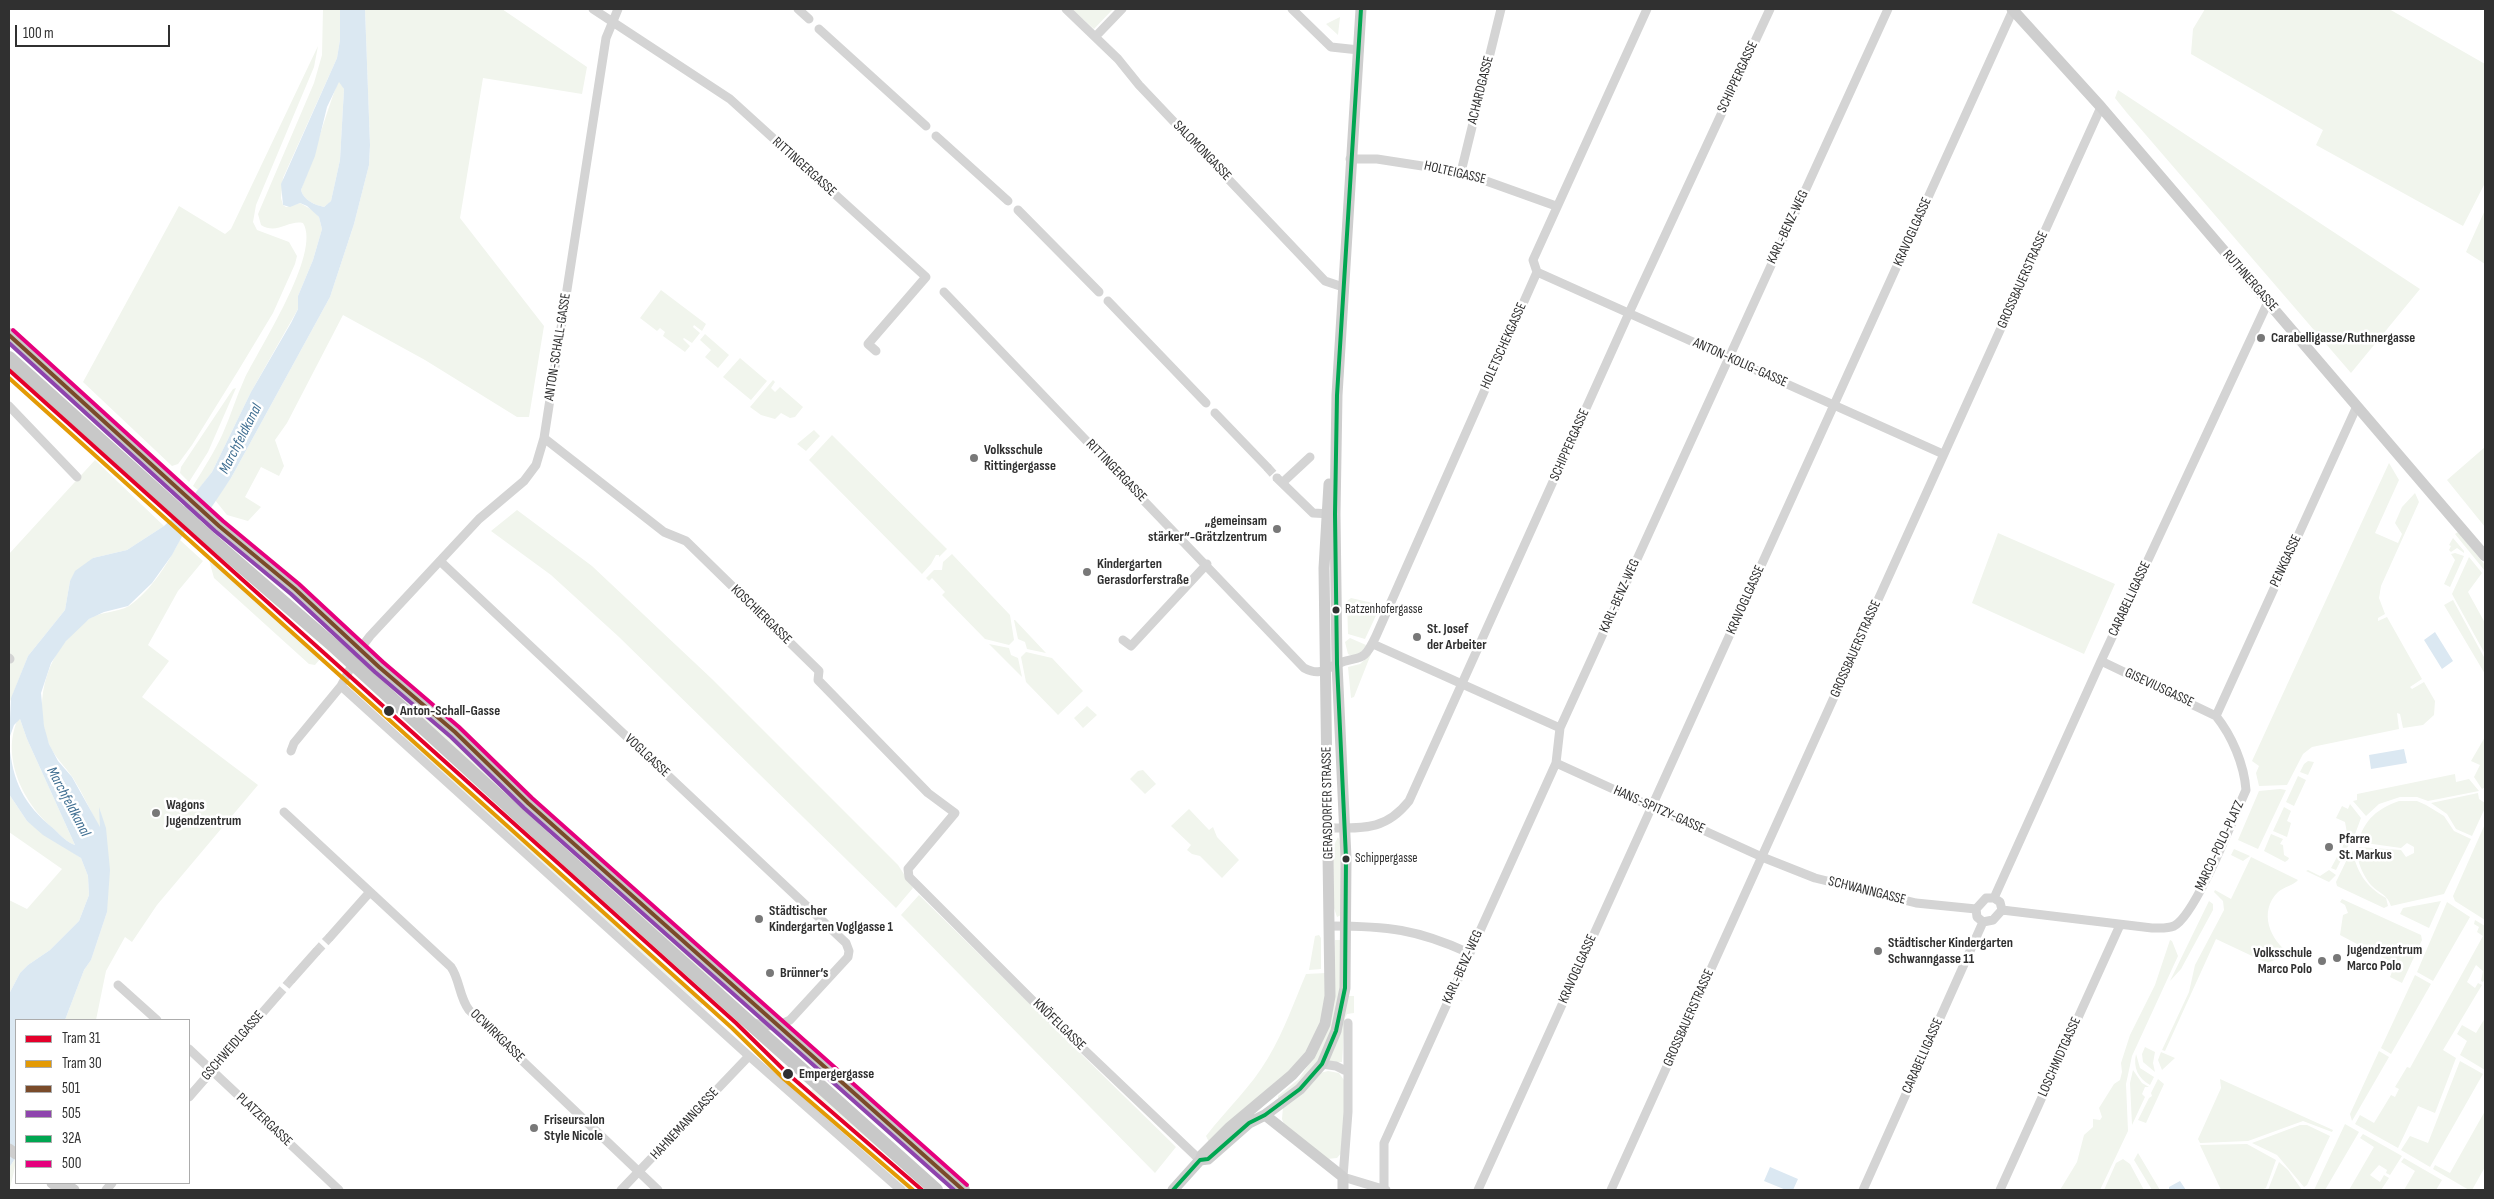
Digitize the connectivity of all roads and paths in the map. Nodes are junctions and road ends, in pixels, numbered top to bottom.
1 (593, 9) edge
2 (618, 9) edge
3 (798, 9) edge
4 (1066, 9) edge
5 (1122, 9) edge
6 (1292, 9) edge
7 (1361, 9) edge
8 (1501, 9) edge
9 (1647, 9) edge
10 (1770, 9) edge
11 (1888, 9) edge
12 (2012, 10) edge
13 (809, 19) dead end
14 (614, 21) junction
15 (819, 29) dead end
16 (1096, 36) junction
17 (1359, 50) junction
18 (2101, 107) junction
19 (926, 126) dead end
20 (936, 136) dead end
21 (1350, 159) junction
22 (1461, 172) junction
23 (1008, 201) dead end
24 (1556, 206) junction
25 (1018, 210) dead end
26 (1537, 272) junction
27 (1343, 286) junction
28 (944, 292) dead end
29 (1099, 292) dead end
30 (1108, 301) dead end
31 (2268, 302) junction
32 (1629, 314) junction
33 (9, 335) edge
34 (876, 351) dead end
35 (9, 358) edge
36 (1728, 358) junction
37 (1206, 403) dead end
38 (9, 406) edge
39 (1834, 406) junction
40 (2357, 406) junction
41 (1215, 413) dead end
42 (544, 438) junction
43 (1943, 454) junction
44 (1310, 457) dead end
45 (1267, 467) tunnel mouth
46 (77, 476) dead end
47 (1330, 514) junction
48 (2485, 556) edge
49 (441, 562) junction
50 (1207, 564) junction
51 (1123, 640) dead end
52 (1373, 644) junction
53 (361, 648) junction
54 (2101, 661) junction
55 (353, 664) junction
56 (1337, 664) junction
57 (1327, 671) junction
58 (1462, 684) junction
59 (342, 686) junction
60 (2216, 716) junction
61 (1560, 728) junction
62 (291, 750) dead end
63 (1556, 763) junction
64 (1652, 807) junction
65 (284, 812) dead end
66 (1328, 828) junction
67 (1344, 828) junction
68 (1762, 857) junction
69 (919, 888) joint
70 (369, 893) junction
71 (1994, 898) junction
72 (1976, 909) junction
73 (2002, 910) junction
74 (1983, 922) junction
75 (2120, 925) junction
76 (1330, 926) junction
77 (1346, 926) junction
78 (330, 936) tunnel mouth
79 (316, 952) tunnel mouth
80 (1470, 953) junction
81 (292, 979) tunnel mouth
82 (118, 985) dead end
83 (277, 996) tunnel mouth
84 (156, 1019) edge
85 (748, 1021) junction
86 (1348, 1022) dead end
87 (780, 1026) junction
88 (190, 1051) edge
89 (1310, 1055) junction
90 (749, 1056) junction
91 (1322, 1064) junction
92 (212, 1070) junction
93 (1348, 1072) junction
94 (190, 1095) edge
95 (1265, 1115) junction
96 (1200, 1160) junction
97 (640, 1171) junction
98 (1343, 1177) junction
99 (339, 1190) edge
100 (620, 1190) edge
101 (658, 1190) edge
102 (901, 1190) edge
103 (936, 1190) edge
104 (963, 1190) edge
105 (1172, 1190) edge
106 (1343, 1190) edge
107 (1385, 1190) edge
108 (1478, 1190) edge
109 (1611, 1190) edge
110 (1863, 1190) edge
111 (2000, 1190) edge

1 - 14 street, RITTINGERGASSE
2 - 14 street, ANTON-SCHALL-GASSE
3 - 13 street
4 - 16 street, SALOMONGASSE
5 - 16 street
6 - 17 street
7 - 17 main road, GERASDORFER STRASSE
8 - 22 street, ACHARDGASSE
9 - 24 street, HOLETSCHEKGASSE
10 - 32 street, SCHIPPERGASSE
11 - 36 street, KARL-BENZ-WEG
12 - 18 main road, RUTHNERGASSE
12 - 39 street, KRAVOGLGASSE
14 - 34 street, RITTINGERGASSE
14 - 42 street, ANTON-SCHALL-GASSE
15 - 19 street
16 - 27 street, SALOMONGASSE
17 - 21 main road, GERASDORFER STRASSE
18 - 31 main road, RUTHNERGASSE
18 - 43 street, GROSSBAUERSTRASSE
20 - 23 street
21 - 22 street, HOLTEIGASSE
21 - 27 main road, GERASDORFER STRASSE
22 - 24 street, HOLTEIGASSE
24 - 26 street, HOLETSCHEKGASSE
25 - 29 street
26 - 32 street, ANTON-KOLIG-GASSE
26 - 52 street, HOLETSCHEKGASSE
27 - 47 main road, GERASDORFER STRASSE
28 - 50 street, RITTINGERGASSE
30 - 37 street
31 - 40 main road, RUTHNERGASSE
31 - 54 street, CARABELLIGASSE
32 - 36 street, ANTON-KOLIG-GASSE
32 - 58 street, SCHIPPERGASSE
33 - 53 main road
35 - 55 main road
36 - 39 street, ANTON-KOLIG-GASSE
36 - 61 street, KARL-BENZ-WEG
38 - 46 street
39 - 43 street, ANTON-KOLIG-GASSE
39 - 64 street, KRAVOGLGASSE
40 - 48 main road, RUTHNERGASSE
40 - 60 street, PENKGASSE
41 - 45 street
42 - 49 street, ANTON-SCHALL-GASSE
42 - 69 street, KOSCHIERGASSE
43 - 68 street, GROSSBAUERSTRASSE
44 - 47 street
47 - 56 main road, GERASDORFER STRASSE
47 - 57 main road, GERASDORFER STRASSE
49 - 53 street, ANTON-SCHALL-GASSE
49 - 87 street, VOGLGASSE
50 - 51 street
50 - 57 street, RITTINGERGASSE
52 - 56 street, HOLETSCHEKGASSE
52 - 58 street
53 - 55 street, ANTON-SCHALL-GASSE
53 - 87 main road
54 - 60 street, GISEVIUSGASSE
54 - 71 street, CARABELLIGASSE
55 - 59 street
55 - 85 main road
56 - 57 street
56 - 67 main road, GERASDORFER STRASSE
57 - 66 main road, GERASDORFER STRASSE
58 - 61 street
58 - 67 street, SCHIPPERGASSE
59 - 62 street
59 - 90 street
60 - 75 street, MARCO-POLO-PLATZ
61 - 63 street, KARL-BENZ-WEG
63 - 64 street, HANS-SPITZY-GASSE
63 - 80 street, KARL-BENZ-WEG
64 - 68 street, HANS-SPITZY-GASSE
64 - 108 street, KRAVOGLGASSE
65 - 70 street, OCWIRKGASSE
66 - 67 street, SCHIPPERGASSE
66 - 76 main road, GERASDORFER STRASSE
67 - 77 main road, GERASDORFER STRASSE
68 - 72 street, SCHWANNGASSE
68 - 109 street, GROSSBAUERSTRASSE
69 - 96 street, KNÖFELGASSE
70 - 78 street
70 - 97 street, OCWIRKGASSE
71 - 72 street
71 - 73 street
72 - 74 street
73 - 74 street
73 - 75 street
74 - 110 street, CARABELLIGASSE
75 - 111 street, LOSCHMIDTGASSE
76 - 77 street
76 - 89 main road, GERASDORFER STRASSE
77 - 80 street
77 - 91 main road, GERASDORFER STRASSE
79 - 81 street
80 - 107 street, KARL-BENZ-WEG
82 - 84 street
83 - 92 street, GSCHWEIDLGASSE
85 - 87 street
85 - 103 main road
86 - 93 street
87 - 104 main road
88 - 92 street, PLATZERGASSE
89 - 95 main road
89 - 96 main road, GERASDORFER STRASSE
90 - 97 street, HAHNEMANNGASSE
90 - 102 street
91 - 93 street
91 - 95 main road, GERASDORFER STRASSE
92 - 94 street, GSCHWEIDLGASSE
92 - 99 street, PLATZERGASSE
93 - 98 street
95 - 96 main road, GERASDORFER STRASSE
95 - 98 main road
96 - 105 main road
97 - 100 street, HAHNEMANNGASSE
97 - 101 street, OCWIRKGASSE
98 - 106 main road
98 - 107 street

